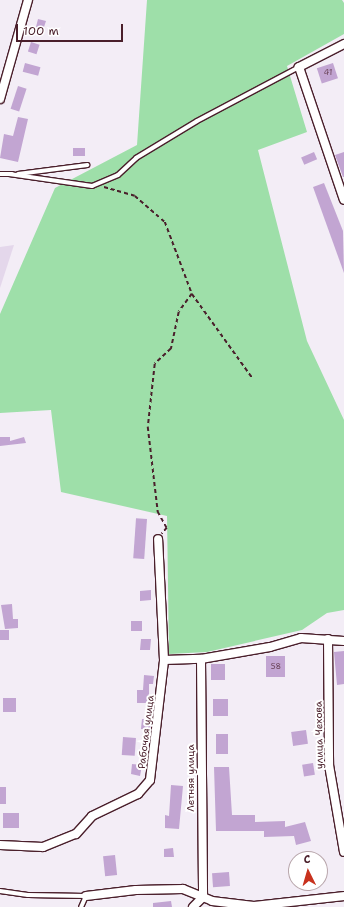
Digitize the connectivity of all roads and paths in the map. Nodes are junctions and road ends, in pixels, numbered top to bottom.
1 (28, 0) edge
2 (344, 44) edge
3 (299, 67) junction
4 (0, 99) edge
5 (87, 165) dead end
6 (0, 174) edge
7 (9, 174) junction
8 (92, 186) junction
9 (344, 200) edge
10 (192, 294) junction
11 (252, 379) dead end
12 (158, 538) joint
13 (328, 639) junction
14 (344, 641) edge
15 (201, 659) junction
16 (164, 660) junction
17 (0, 845) edge
18 (344, 852) edge
19 (0, 891) edge
20 (86, 896) junction
21 (344, 896) edge
22 (203, 897) junction
23 (254, 906) edge
24 (81, 907) edge
25 (193, 907) edge

1 - 4 street
2 - 3 street
3 - 8 lane
3 - 9 street
5 - 7 lane
6 - 7 lane
7 - 8 lane
8 - 10 path
10 - 11 path
10 - 12 path
12 - 16 street, Рабочая улица
13 - 14 street
13 - 15 street
13 - 18 street, улица Чехова
15 - 16 street
15 - 22 street, Летняя улица
16 - 17 street, Рабочая улица
19 - 20 lane
20 - 22 street
20 - 24 lane
21 - 23 street
22 - 23 street
22 - 25 street

